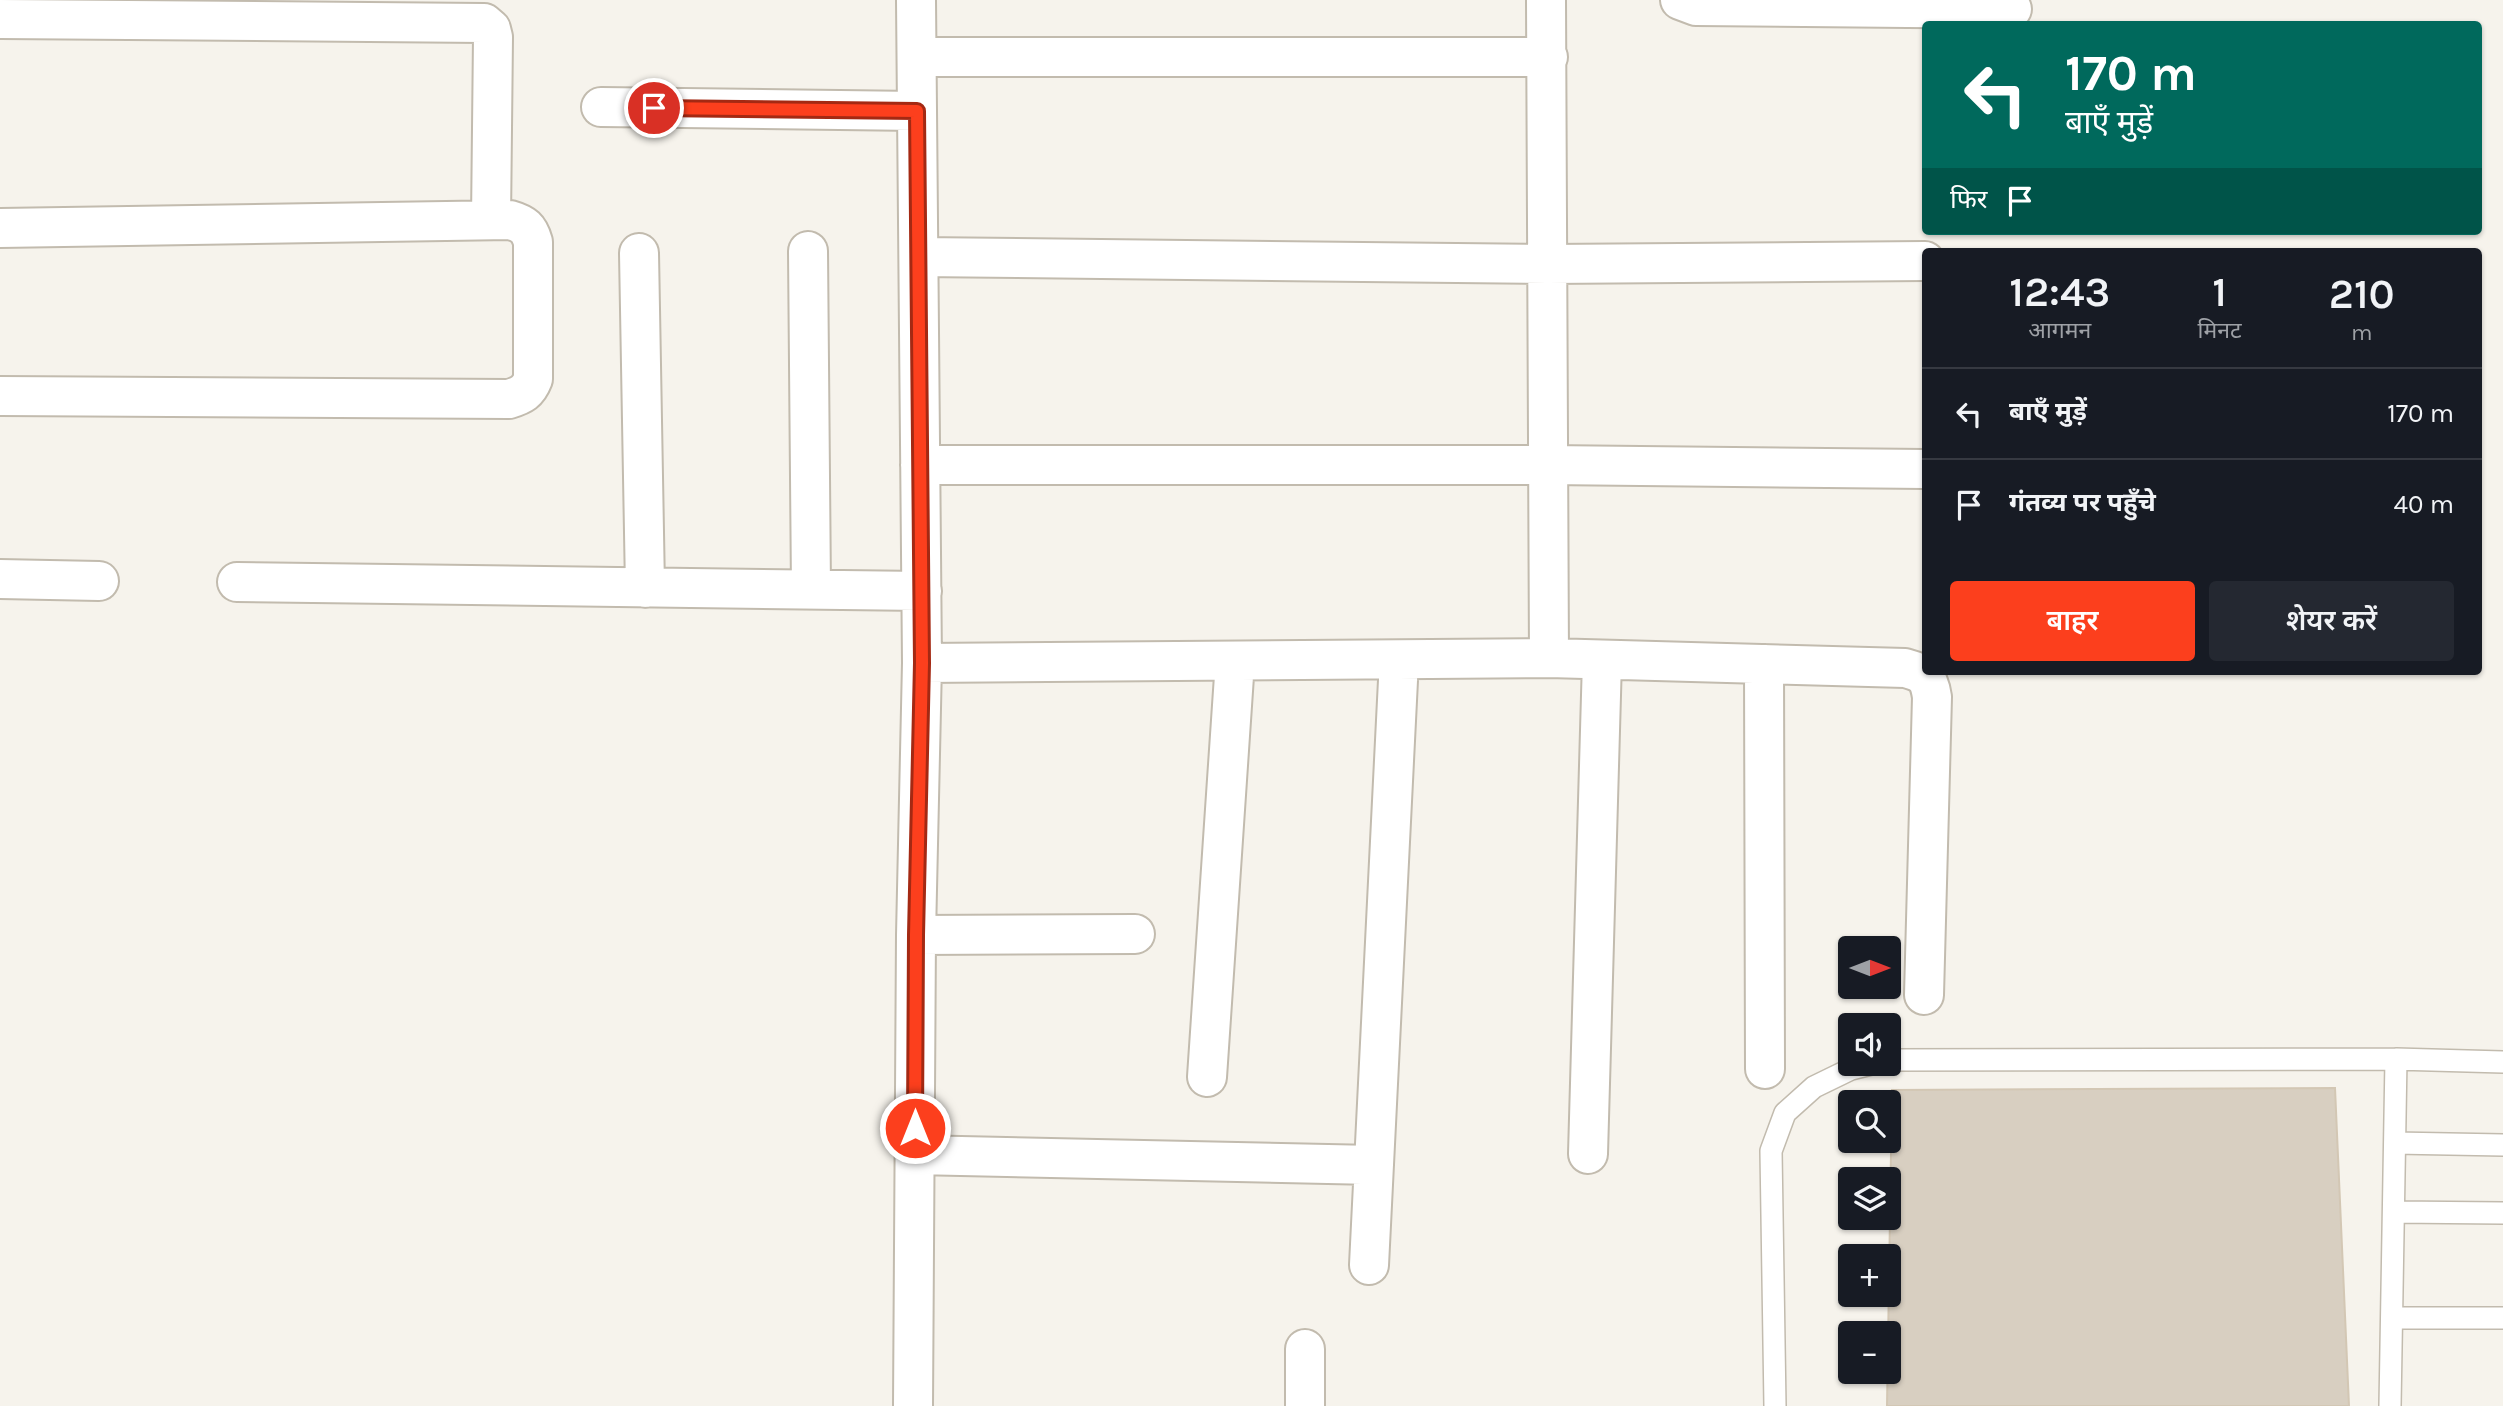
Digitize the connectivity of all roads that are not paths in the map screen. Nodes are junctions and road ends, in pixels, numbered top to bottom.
1 (916, 0) edge
2 (1546, 0) edge
3 (1680, 0) edge
4 (2012, 9) dead end
5 (0, 19) edge
6 (917, 57) junction
7 (1548, 57) junction
8 (601, 107) dead end
9 (917, 111) junction
10 (491, 220) junction
11 (0, 228) edge
12 (808, 251) dead end
13 (639, 253) dead end
14 (919, 257) junction
15 (1922, 261) edge
16 (1548, 264) junction
17 (0, 396) edge
18 (920, 465) junction
19 (1548, 465) junction
20 (1922, 469) edge
21 (0, 579) edge
22 (99, 581) dead end
23 (237, 583) dead end
24 (645, 588) junction
25 (811, 589) junction
26 (922, 591) junction
27 (1549, 659) junction
28 (1399, 660) junction
29 (1602, 660) junction
30 (1235, 661) junction
31 (922, 663) junction
32 (1764, 664) junction
33 (1922, 673) edge
34 (1924, 675) edge
35 (1135, 934) dead end
36 (916, 935) junction
37 (1924, 995) dead end
38 (2396, 1059) junction
39 (1901, 1060) edge
40 (2503, 1062) edge
41 (1765, 1069) dead end
42 (1838, 1075) edge
43 (1207, 1077) dead end
44 (2395, 1143) junction
45 (2503, 1145) edge
46 (1588, 1154) dead end
47 (915, 1155) junction
48 (1374, 1165) junction
49 (2394, 1212) junction
50 (2503, 1213) edge
51 (1369, 1265) dead end
52 (2392, 1318) junction
53 (2503, 1318) edge
54 (1305, 1349) dead end
55 (913, 1406) edge
56 (1305, 1406) edge
57 (1775, 1406) edge
58 (2390, 1406) edge

1 - 6 street
2 - 7 street
3 - 4 street
5 - 10 street
6 - 7 street
6 - 9 street
7 - 16 street
8 - 9 street
9 - 14 street
10 - 11 street
10 - 17 street
12 - 25 street
13 - 24 street
14 - 16 street
14 - 18 street
15 - 16 street
16 - 19 street
18 - 19 street
18 - 26 street
19 - 20 street
19 - 27 street
21 - 22 street
23 - 24 street
24 - 25 street
25 - 26 street
26 - 31 street
27 - 28 street
27 - 29 street
28 - 30 street
28 - 48 street
29 - 32 street
29 - 46 street
30 - 31 street
30 - 43 street
31 - 36 street
32 - 33 street
32 - 41 street
34 - 37 street
35 - 36 street
36 - 47 street
38 - 39 lane
38 - 40 lane
38 - 44 lane
42 - 57 lane
44 - 45 lane
44 - 49 lane
47 - 48 street
47 - 55 street
48 - 51 street
49 - 50 lane
49 - 52 lane
52 - 53 lane
52 - 58 lane
54 - 56 street

